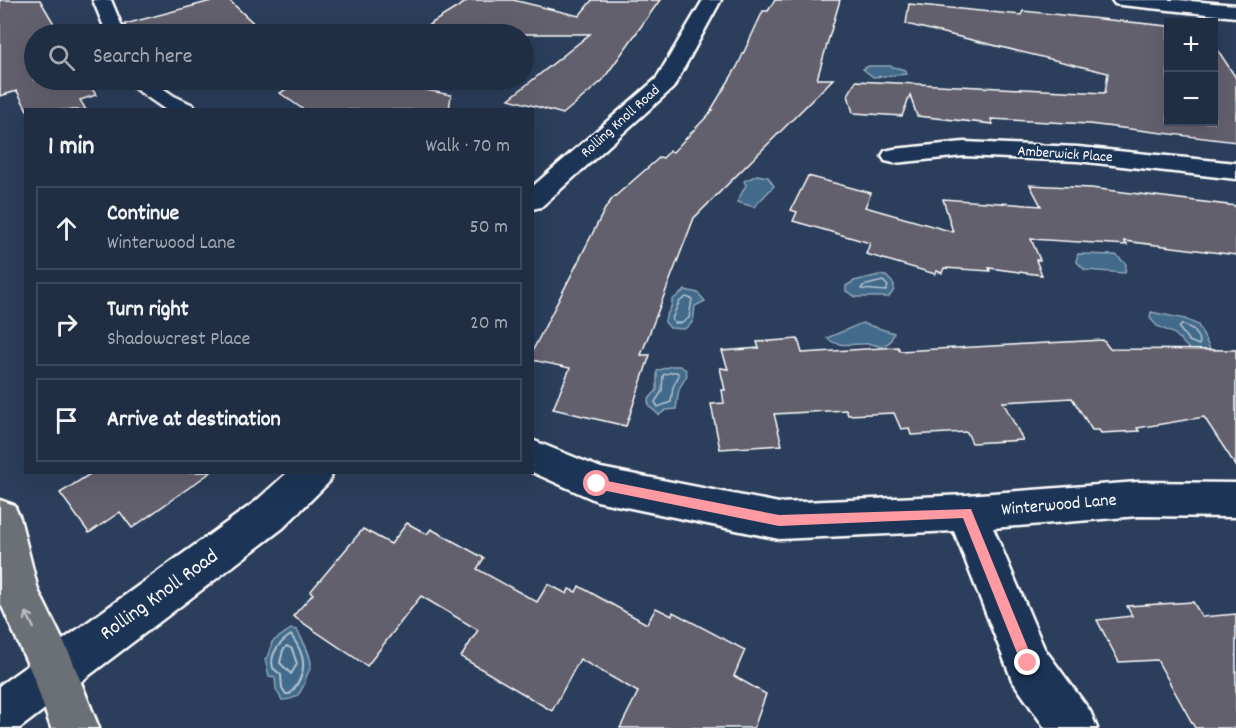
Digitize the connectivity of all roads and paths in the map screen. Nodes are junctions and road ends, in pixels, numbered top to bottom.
1 (102, 0) edge
2 (712, 0) edge
3 (1121, 0) edge
4 (1236, 11) edge
5 (112, 24) edge
6 (151, 90) edge
7 (181, 108) edge
8 (894, 156) dead end
9 (1236, 171) edge
10 (534, 199) edge
11 (534, 456) edge
12 (313, 474) edge
13 (1236, 500) edge
14 (967, 513) junction
15 (0, 518) edge
16 (55, 673) junction
17 (0, 714) edge
18 (75, 728) edge
19 (1073, 728) edge

1 - 5 street
2 - 10 street, Rolling Knoll Road
3 - 4 street
6 - 7 street
8 - 9 street, Amberwick Place
11 - 14 street, Winterwood Lane
12 - 16 street, Rolling Knoll Road
13 - 14 street, Winterwood Lane
14 - 19 street
16 -> 15 main road
16 - 17 street, Rolling Knoll Road
16 - 18 main road

